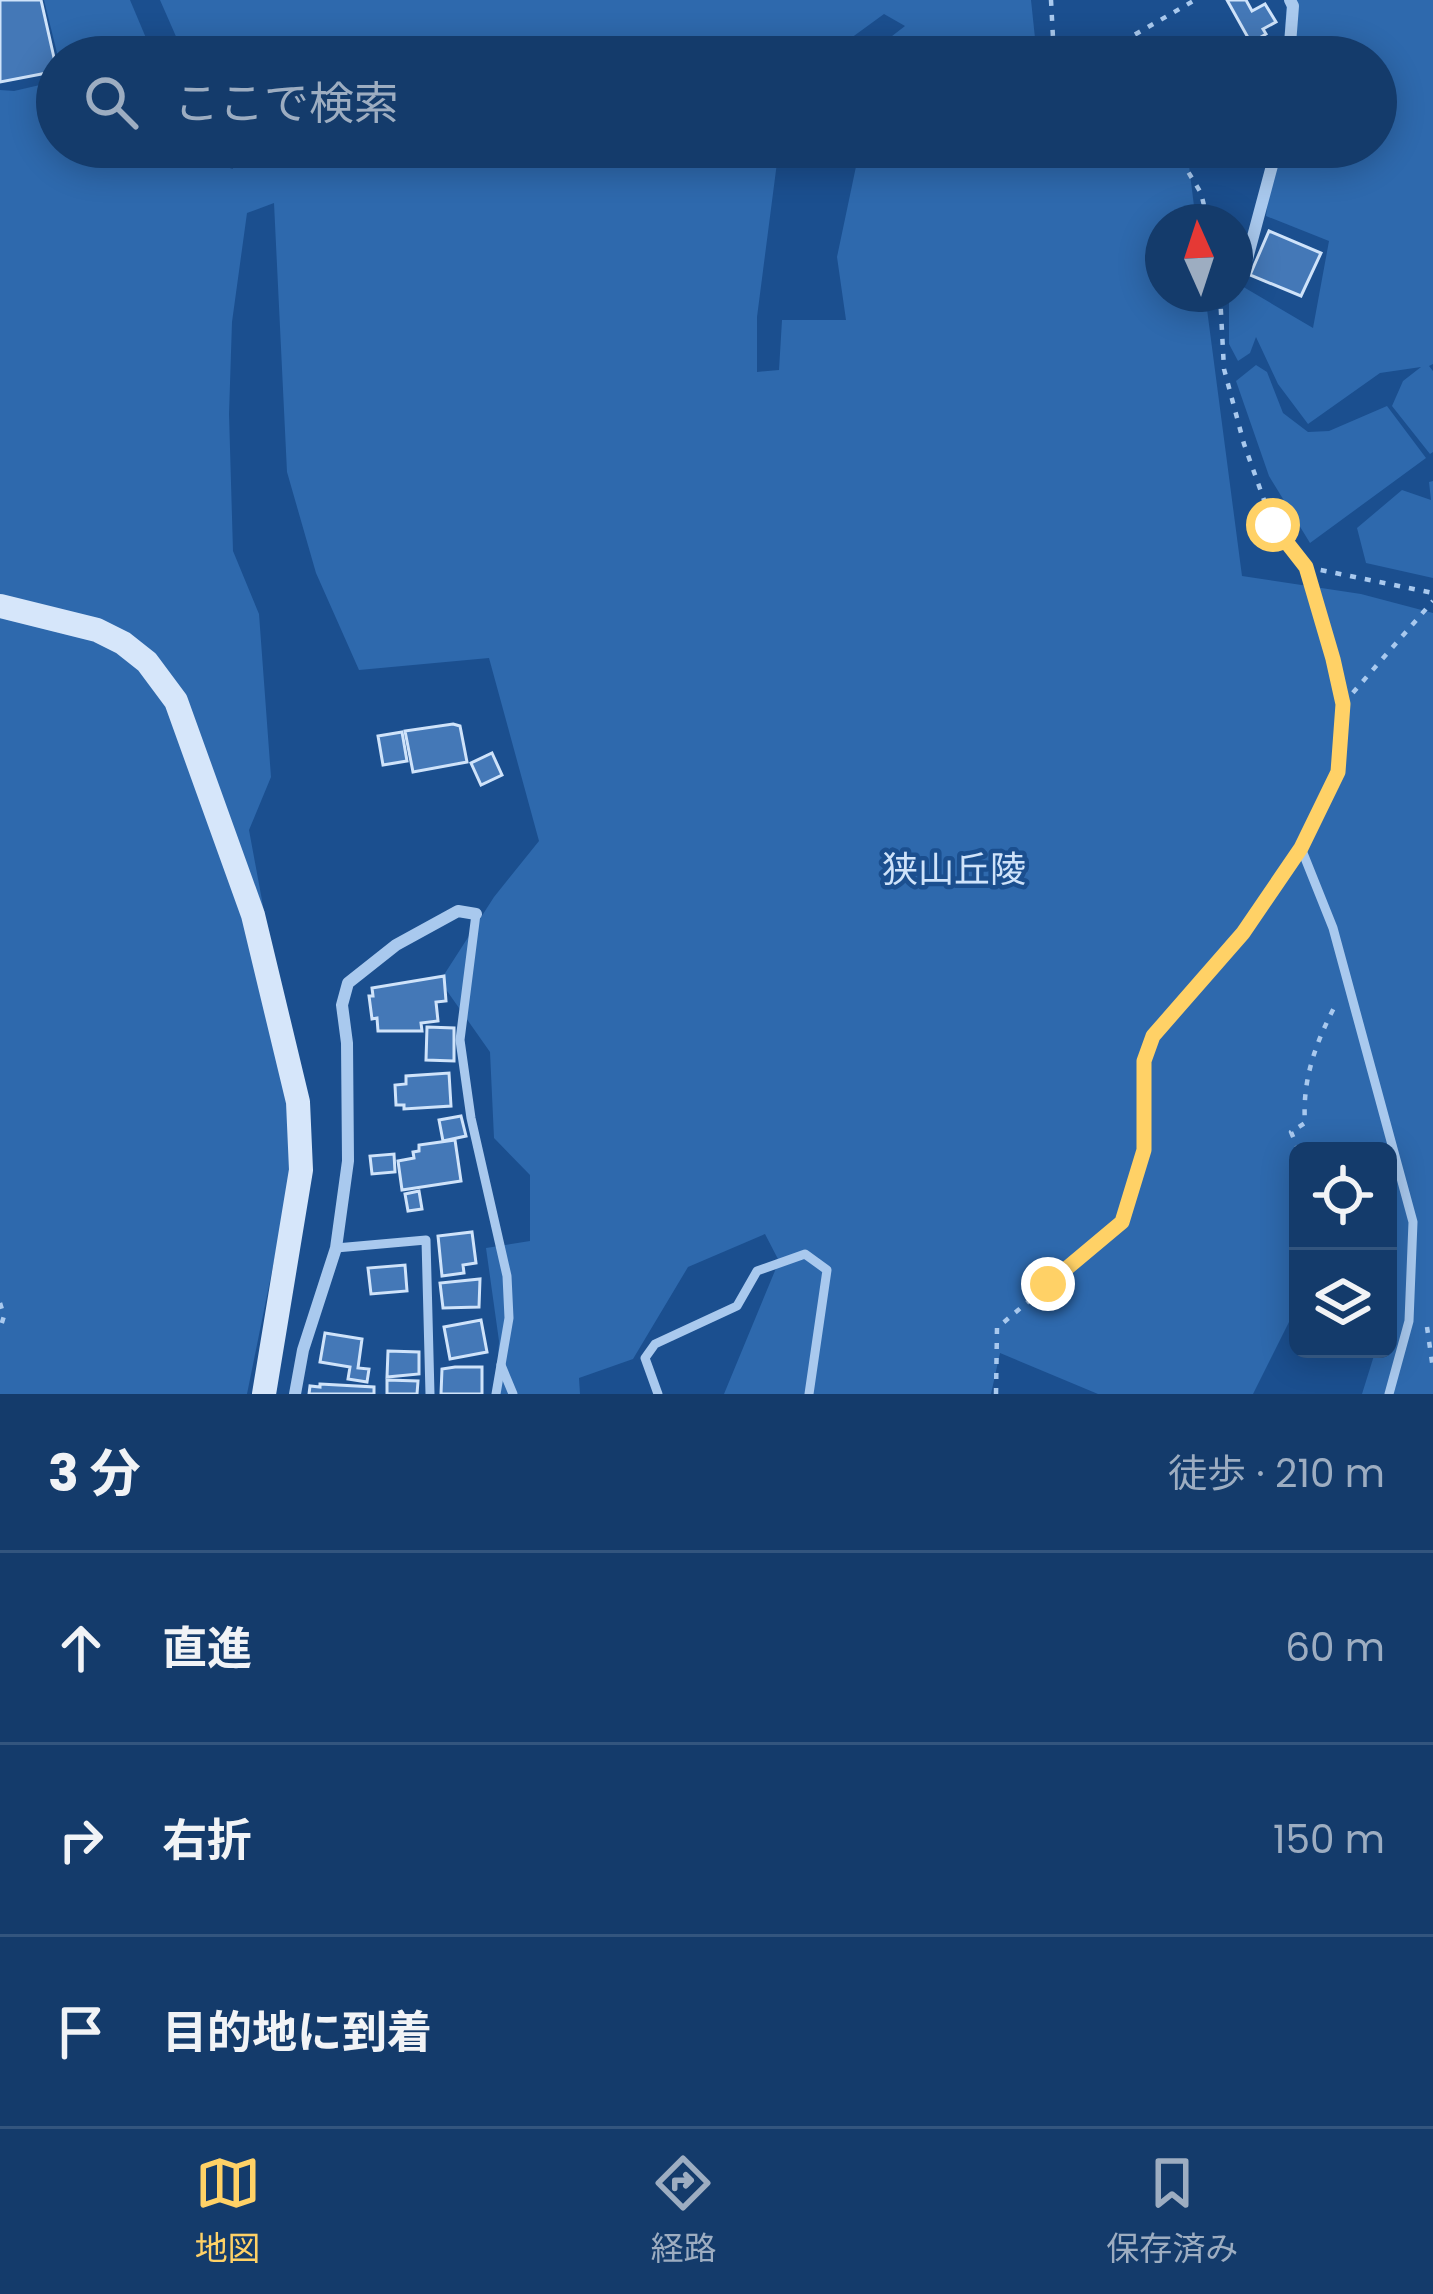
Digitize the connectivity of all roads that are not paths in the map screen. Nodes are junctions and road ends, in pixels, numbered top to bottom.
1 (1290, 0) edge
2 (1291, 36) edge
3 (1271, 168) edge
4 (1253, 237) edge
5 (0, 606) edge
6 (1301, 848) road end
7 (476, 914) joint
8 (336, 1248) junction
9 (501, 1365) junction
10 (263, 1394) edge
11 (295, 1394) edge
12 (430, 1394) edge
13 (496, 1394) edge
14 (513, 1394) edge
15 (658, 1394) edge
16 (809, 1394) edge
17 (1389, 1394) edge

1 - 2 street
3 - 4 street
5 - 10 street
6 - 17 lane
7 - 8 street
7 - 9 lane
8 - 11 street
8 - 12 lane
9 - 13 lane
9 - 14 lane
15 - 16 lane

